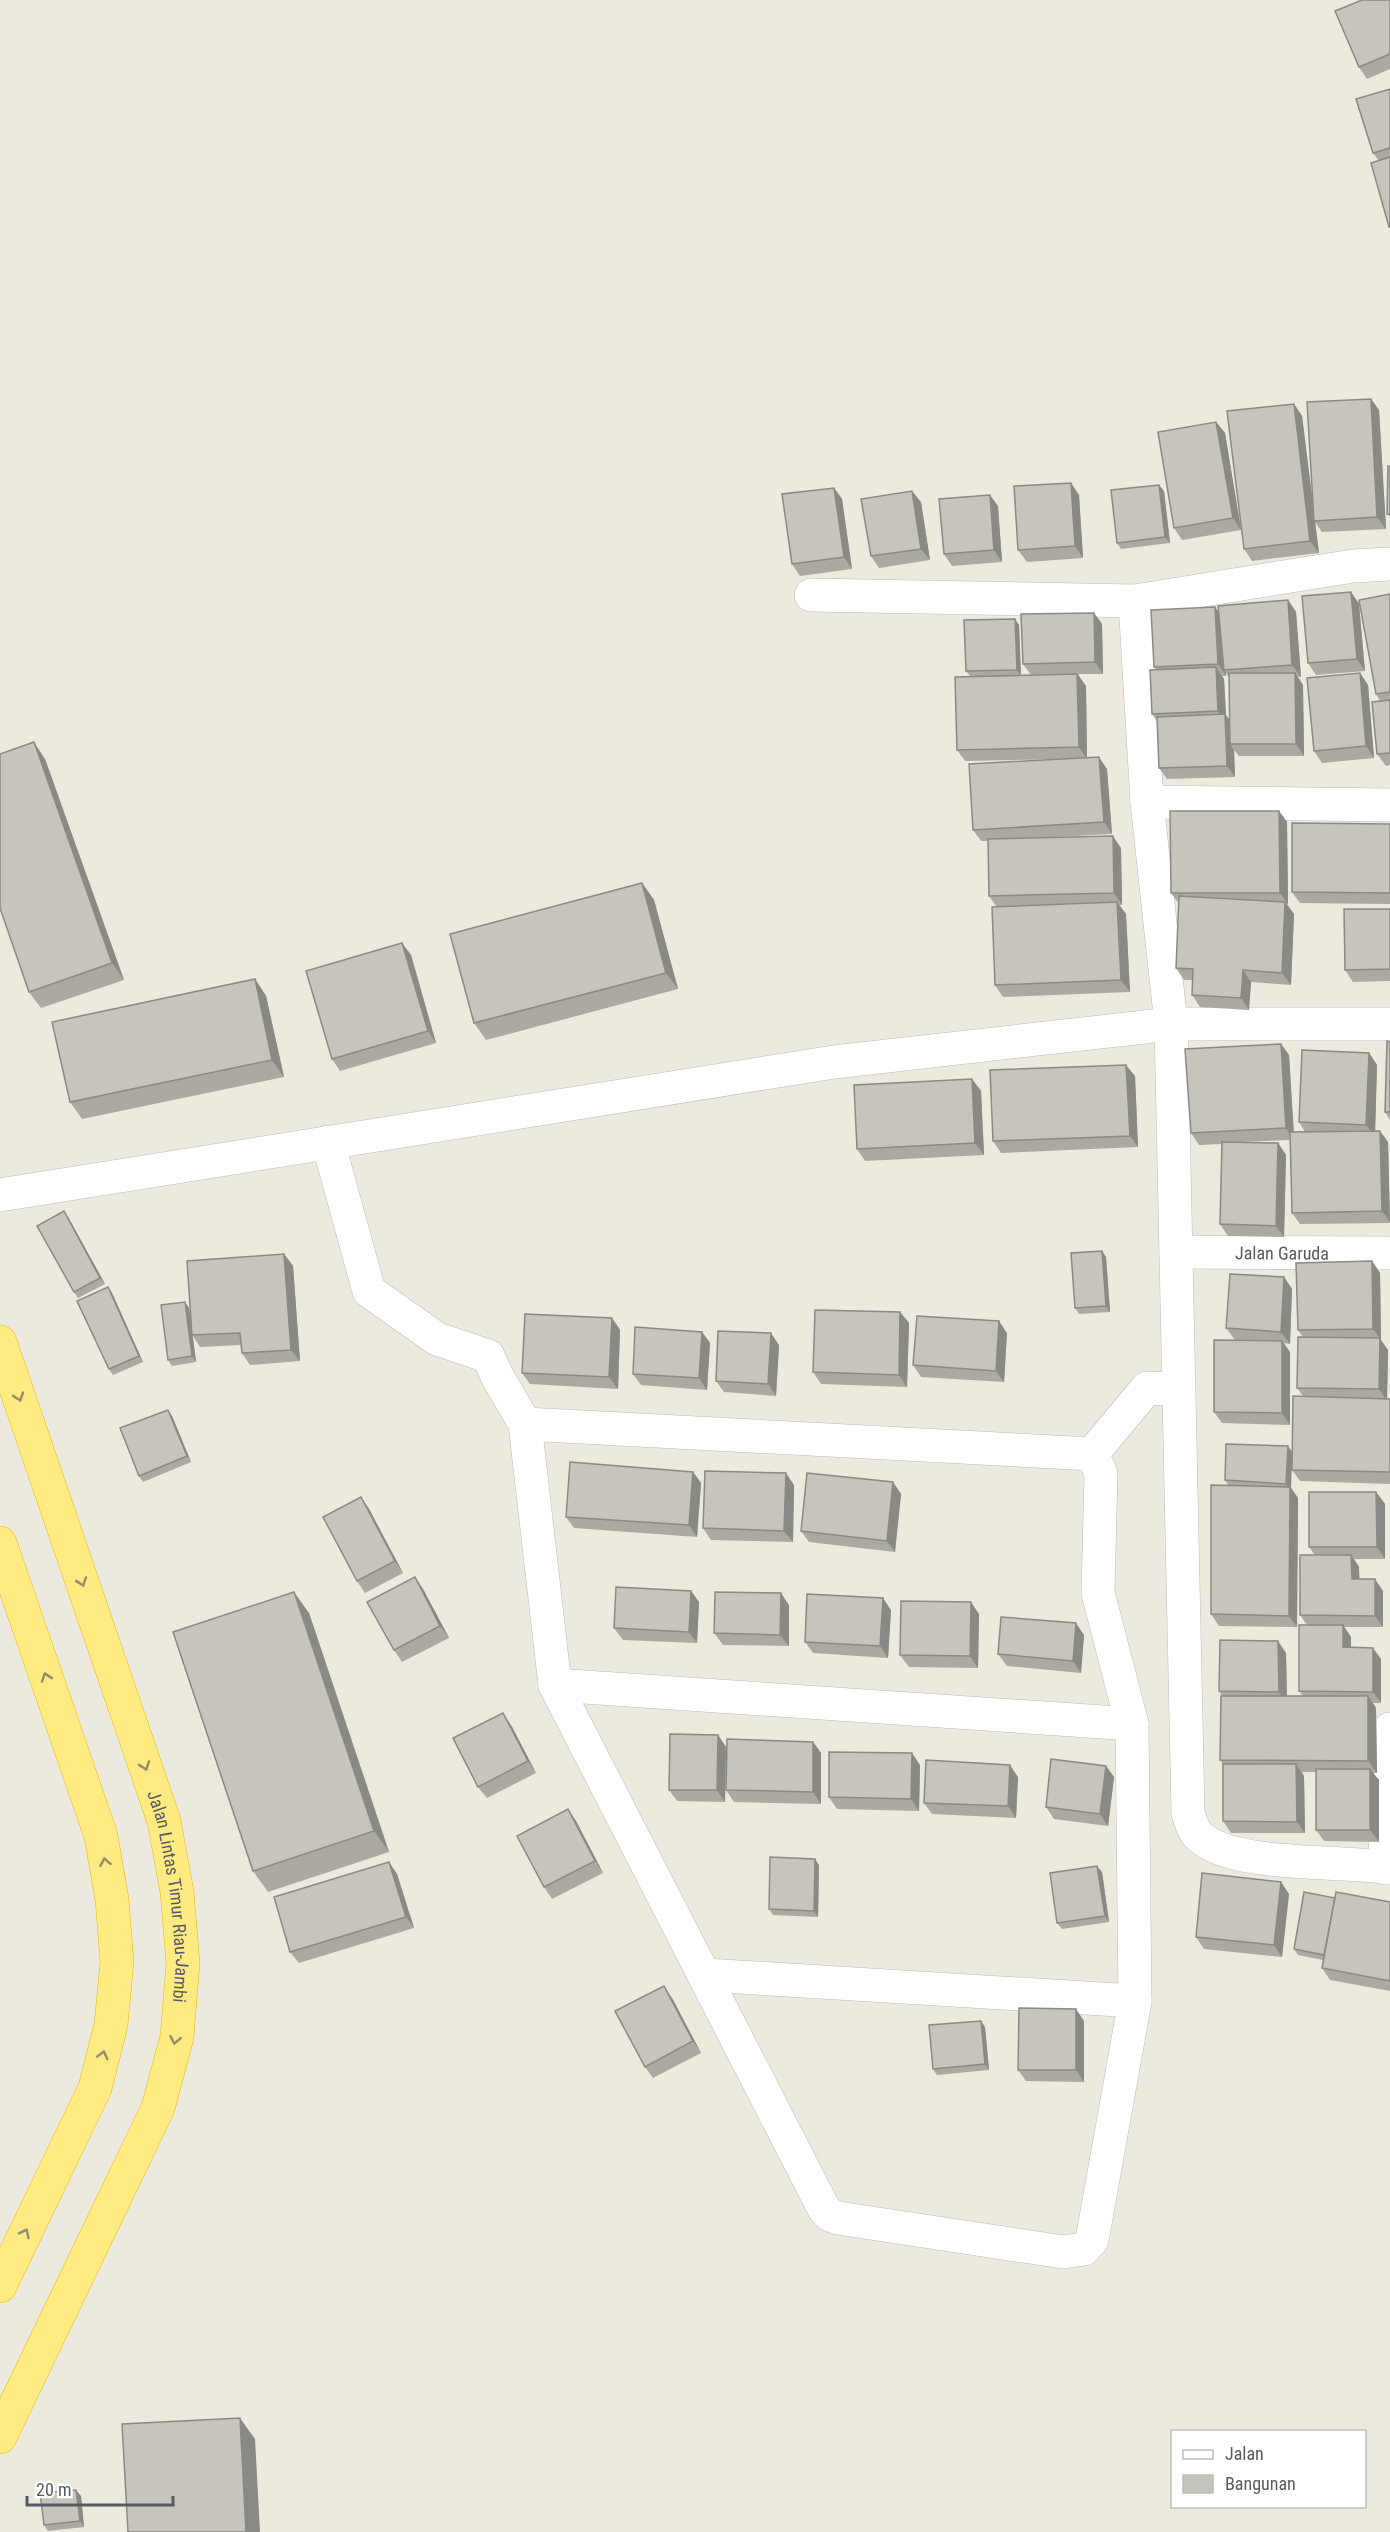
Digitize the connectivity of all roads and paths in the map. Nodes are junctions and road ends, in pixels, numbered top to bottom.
1 (1390, 564) edge
2 (811, 595) dead end
3 (1135, 601) junction
4 (1147, 802) junction
5 (1390, 805) edge
6 (1171, 1024) junction
7 (1390, 1024) edge
8 (328, 1142) junction
9 (0, 1195) edge
10 (1176, 1252) junction
11 (1390, 1253) edge
12 (0, 1342) edge
13 (1177, 1389) junction
14 (525, 1424) junction
15 (1092, 1454) junction
16 (0, 1543) edge
17 (555, 1685) junction
18 (1132, 1724) junction
19 (1390, 1729) edge
20 (1388, 1868) edge
21 (706, 1975) junction
22 (1135, 2001) junction
23 (0, 2286) edge
24 (0, 2437) edge

1 - 3 street
2 - 3 street
3 - 4 street
4 - 5 street
4 - 6 street
6 - 7 street
6 - 8 street
6 - 10 street
8 - 9 street
8 - 14 street
10 - 11 street, Jalan Garuda
10 - 13 street
12 -> 24 highway, Jalan Lintas Timur Riau-Jambi
13 - 15 street
13 - 20 street
14 - 15 street
14 - 17 street
15 - 18 street
23 -> 16 highway
17 - 18 street
17 - 21 street
18 - 22 street
19 - 20 street
21 - 22 street
21 - 22 street

